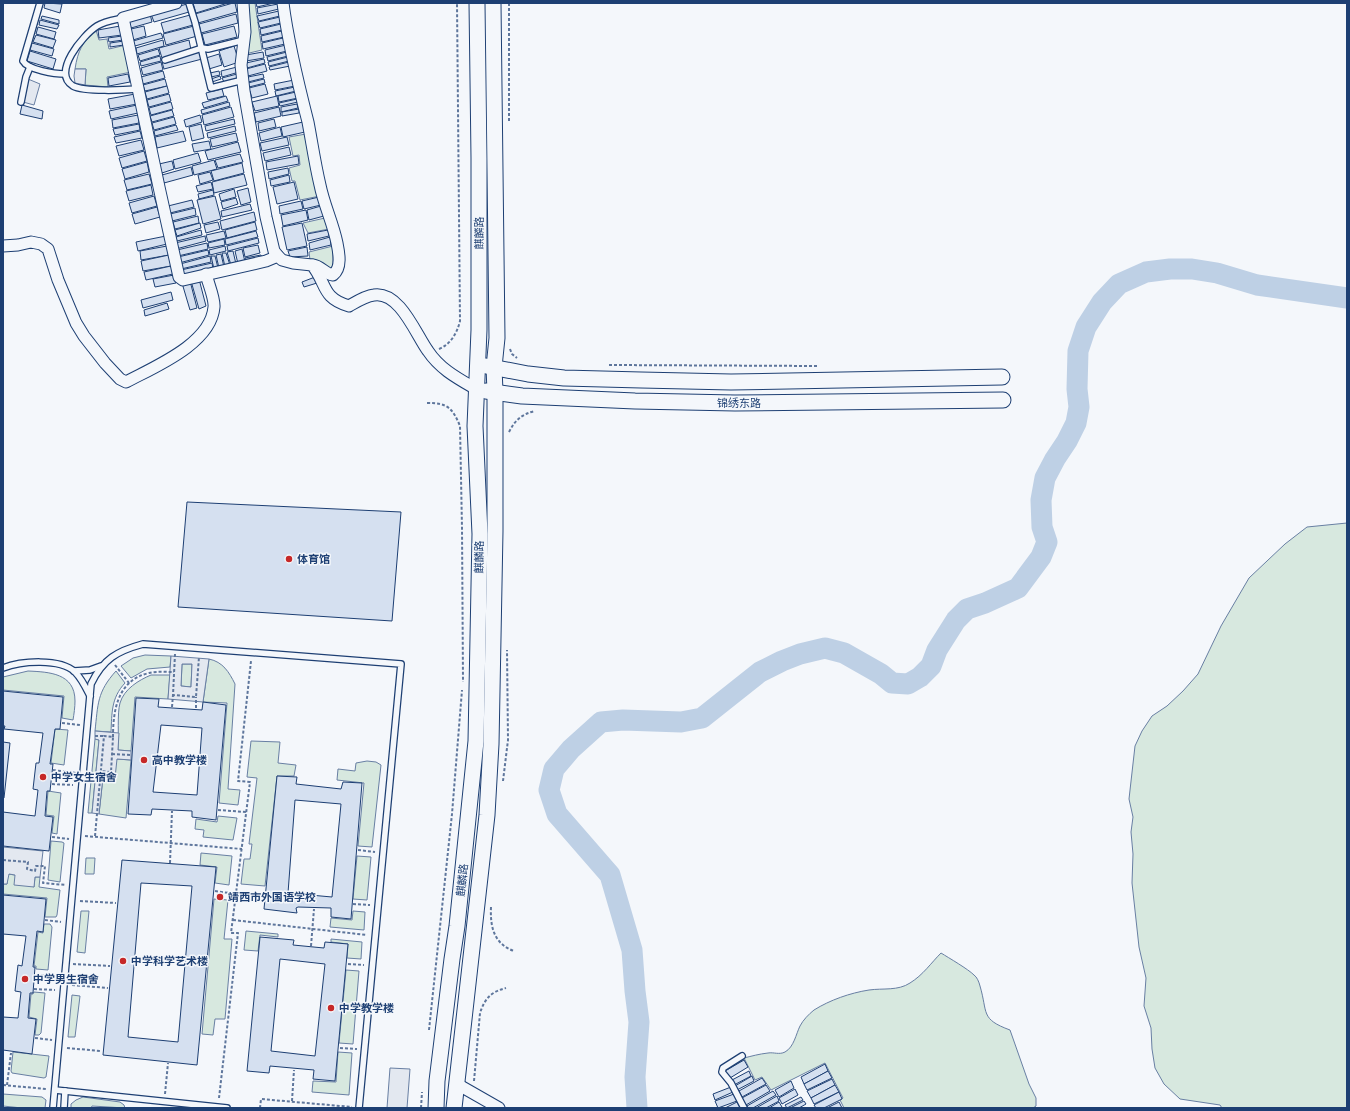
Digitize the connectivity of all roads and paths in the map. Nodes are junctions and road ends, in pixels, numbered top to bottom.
1 (40, 3) edge
2 (176, 3) edge
3 (189, 3) edge
4 (242, 3) edge
5 (282, 3) edge
6 (457, 3) edge
7 (477, 3) edge
8 (493, 3) edge
9 (509, 3) edge
10 (123, 18) junction
11 (244, 40) junction
12 (202, 48) junction
13 (165, 60) dead end
14 (30, 67) junction
15 (65, 74) junction
16 (243, 80) junction
17 (138, 88) junction
18 (21, 102) dead end
19 (509, 121) dead end
20 (3, 246) edge
21 (278, 256) junction
22 (312, 265) junction
23 (206, 274) junction
24 (509, 348) dead end
25 (428, 351) junction
26 (519, 360) dead end
27 (478, 365) junction
28 (609, 365) dead end
29 (824, 366) dead end
30 (494, 367) junction
31 (1002, 377) dead end
32 (476, 389) junction
33 (495, 392) junction
34 (1003, 400) dead end
35 (427, 403) dead end
36 (540, 410) dead end
37 (508, 437) dead end
38 (175, 647) junction
39 (200, 648) junction
40 (507, 648) dead end
41 (252, 652) junction
42 (109, 659) junction
43 (102, 666) junction
44 (3, 668) edge
45 (74, 671) junction
46 (174, 672) junction
47 (129, 683) junction
48 (172, 695) junction
49 (90, 696) junction
50 (196, 697) junction
51 (172, 707) dead end
52 (196, 708) dead end
53 (62, 723) dead end
54 (87, 725) junction
55 (113, 737) junction
56 (112, 754) junction
57 (131, 755) dead end
58 (53, 770) dead end
59 (101, 771) junction
60 (83, 773) junction
61 (52, 784) dead end
62 (82, 786) junction
63 (503, 786) dead end
64 (218, 810) dead end
65 (172, 811) dead end
66 (246, 812) junction
67 (95, 836) junction
68 (52, 837) dead end
69 (77, 838) junction
70 (171, 843) junction
71 (242, 849) junction
72 (358, 850) dead end
73 (383, 852) junction
74 (3, 860) edge
75 (170, 863) dead end
76 (73, 886) junction
77 (215, 891) dead end
78 (236, 894) junction
79 (72, 901) junction
80 (492, 902) dead end
81 (116, 903) dead end
82 (353, 904) dead end
83 (378, 905) junction
84 (314, 909) dead end
85 (45, 920) dead end
86 (233, 920) junction
87 (70, 923) junction
88 (312, 929) junction
89 (375, 936) junction
90 (311, 946) dead end
91 (514, 951) dead end
92 (67, 964) junction
93 (348, 964) dead end
94 (372, 965) junction
95 (110, 966) dead end
96 (36, 975) dead end
97 (65, 977) junction
98 (65, 984) junction
99 (108, 988) dead end
100 (506, 988) dead end
101 (34, 989) dead end
102 (64, 991) junction
103 (428, 1034) dead end
104 (35, 1038) dead end
105 (60, 1040) junction
106 (59, 1048) junction
107 (340, 1048) dead end
108 (364, 1050) junction
109 (101, 1051) dead end
110 (11, 1053) dead end
111 (742, 1056) dead end
112 (168, 1063) dead end
113 (294, 1070) dead end
114 (457, 1084) junction
115 (3, 1085) edge
116 (7, 1085) junction
117 (423, 1086) dead end
118 (55, 1090) junction
119 (66, 1091) junction
120 (473, 1094) junction
121 (164, 1101) junction
122 (292, 1101) junction
123 (218, 1106) junction
124 (54, 1108) edge
125 (64, 1108) edge
126 (227, 1108) edge
127 (260, 1108) edge
128 (359, 1108) edge
129 (420, 1108) edge
130 (436, 1108) edge
131 (454, 1108) edge
132 (499, 1108) edge
133 (744, 1108) edge

1 - 14 lane
2 - 10 street
3 - 12 lane
4 - 11 street
5 - 22 street
6 - 25 path
7 - 27 main road, 麒麟路
8 - 30 main road, 麒麟路
9 - 19 path
10 - 15 lane
10 - 17 street
11 - 12 lane
11 - 16 street
12 - 13 lane
12 - 16 lane
14 - 15 lane
14 - 18 lane
15 - 17 lane
16 - 21 street
17 - 23 street
20 - 23 street
21 - 22 street
21 - 23 street
22 - 25 street
24 - 26 path
25 - 32 street
27 - 30 main road, 锦绣东路
27 - 32 main road, 麒麟路
28 - 29 path
30 - 31 main road, 锦绣东路
30 - 33 main road, 麒麟路
32 - 33 main road, 锦绣东路
32 - 130 main road, 麒麟路
33 - 34 main road, 锦绣东路
33 - 114 main road, 麒麟路
35 - 103 path
36 - 37 path
38 - 39 lane
38 - 42 lane
38 - 46 path
39 - 41 lane
39 - 50 path
40 - 63 path
41 - 66 path
41 - 73 lane
42 - 43 lane
42 - 47 path
43 - 45 lane
43 - 49 lane
44 - 45 lane
45 - 49 lane
46 - 47 path
46 - 48 path
47 - 55 path
48 - 50 path
48 - 51 path
49 - 54 lane
50 - 52 path
53 - 54 path
54 - 60 lane
55 - 56 path
55 - 59 path
56 - 57 path
56 - 59 path
58 - 60 path
59 - 67 path
60 - 62 lane
61 - 62 path
62 - 69 lane
64 - 66 path
65 - 70 path
66 - 71 path
67 - 69 path
67 - 70 path
68 - 69 path
69 - 76 lane
70 - 71 path
70 - 75 path
71 - 78 path
72 - 73 path
73 - 83 lane
74 - 76 path
76 - 79 lane
77 - 78 path
78 - 86 path
79 - 81 path
79 - 87 lane
80 - 91 path
82 - 83 path
83 - 89 lane
84 - 88 path
85 - 87 path
86 - 88 path
86 - 123 path
87 - 92 lane
88 - 89 path
88 - 90 path
89 - 94 lane
92 - 95 path
92 - 97 lane
93 - 94 path
94 - 108 lane
96 - 97 path
97 - 98 lane
98 - 99 path
98 - 102 lane
100 - 120 path
101 - 102 path
102 - 105 lane
104 - 105 path
105 - 106 lane
106 - 109 path
106 - 118 lane
107 - 108 path
108 - 128 lane
110 - 116 path
111 - 133 lane
112 - 121 path
113 - 122 path
114 - 120 street
114 - 131 main road, 麒麟路
115 - 116 path
116 - 118 path
117 - 129 path
118 - 119 lane
118 - 124 lane
119 - 121 lane
119 - 125 lane
120 - 132 street
121 - 123 lane
122 - 127 path
122 - 128 path
123 - 126 lane

